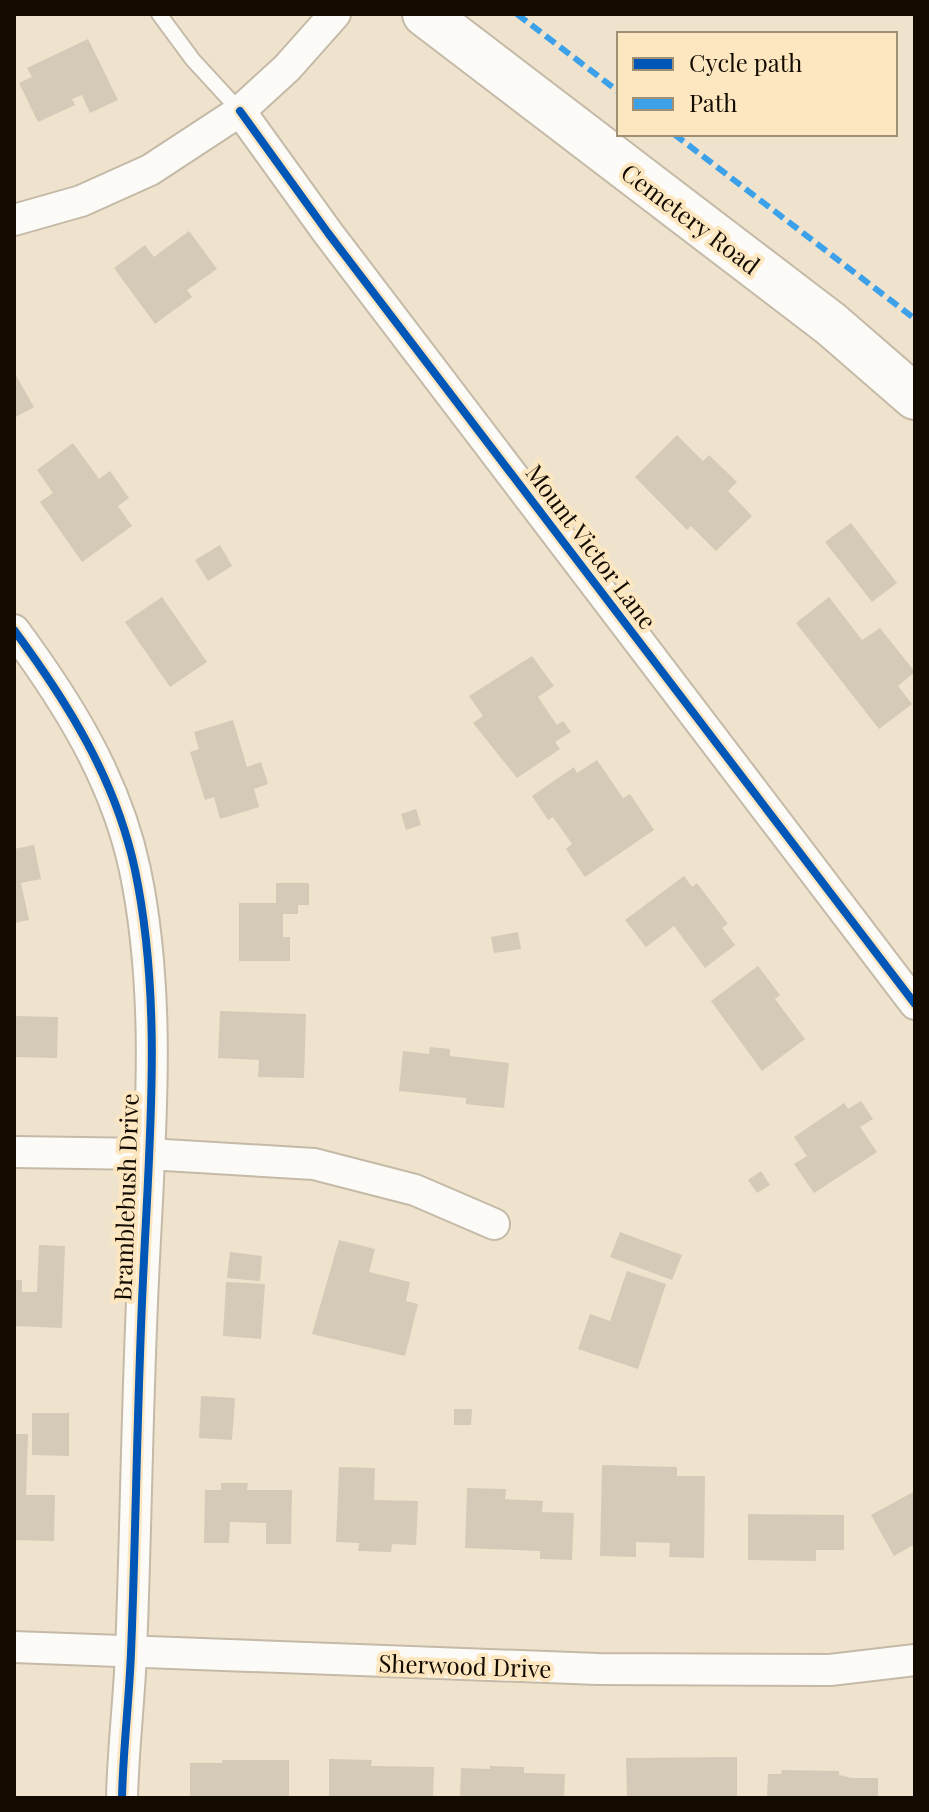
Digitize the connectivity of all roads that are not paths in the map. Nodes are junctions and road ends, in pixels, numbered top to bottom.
1 (159, 14) edge
2 (335, 14) edge
3 (425, 14) edge
4 (240, 111) junction
5 (14, 220) edge
6 (915, 397) edge
7 (14, 630) edge
8 (915, 1004) edge
9 (14, 1152) edge
10 (148, 1154) junction
11 (494, 1224) dead end
12 (14, 1647) edge
13 (131, 1652) junction
14 (915, 1660) edge
15 (122, 1798) edge

1 - 4 lane
2 - 4 street
3 - 6 main road, Cemetery Road
4 - 5 street
4 - 8 street, Mount Victor Lane
7 - 10 street, Bramblebush Drive
9 - 10 street
10 - 11 street
10 - 13 street, Bramblebush Drive
12 - 13 street, Sherwood Drive
13 - 14 street, Sherwood Drive
13 - 15 street, Bramblebush Drive

